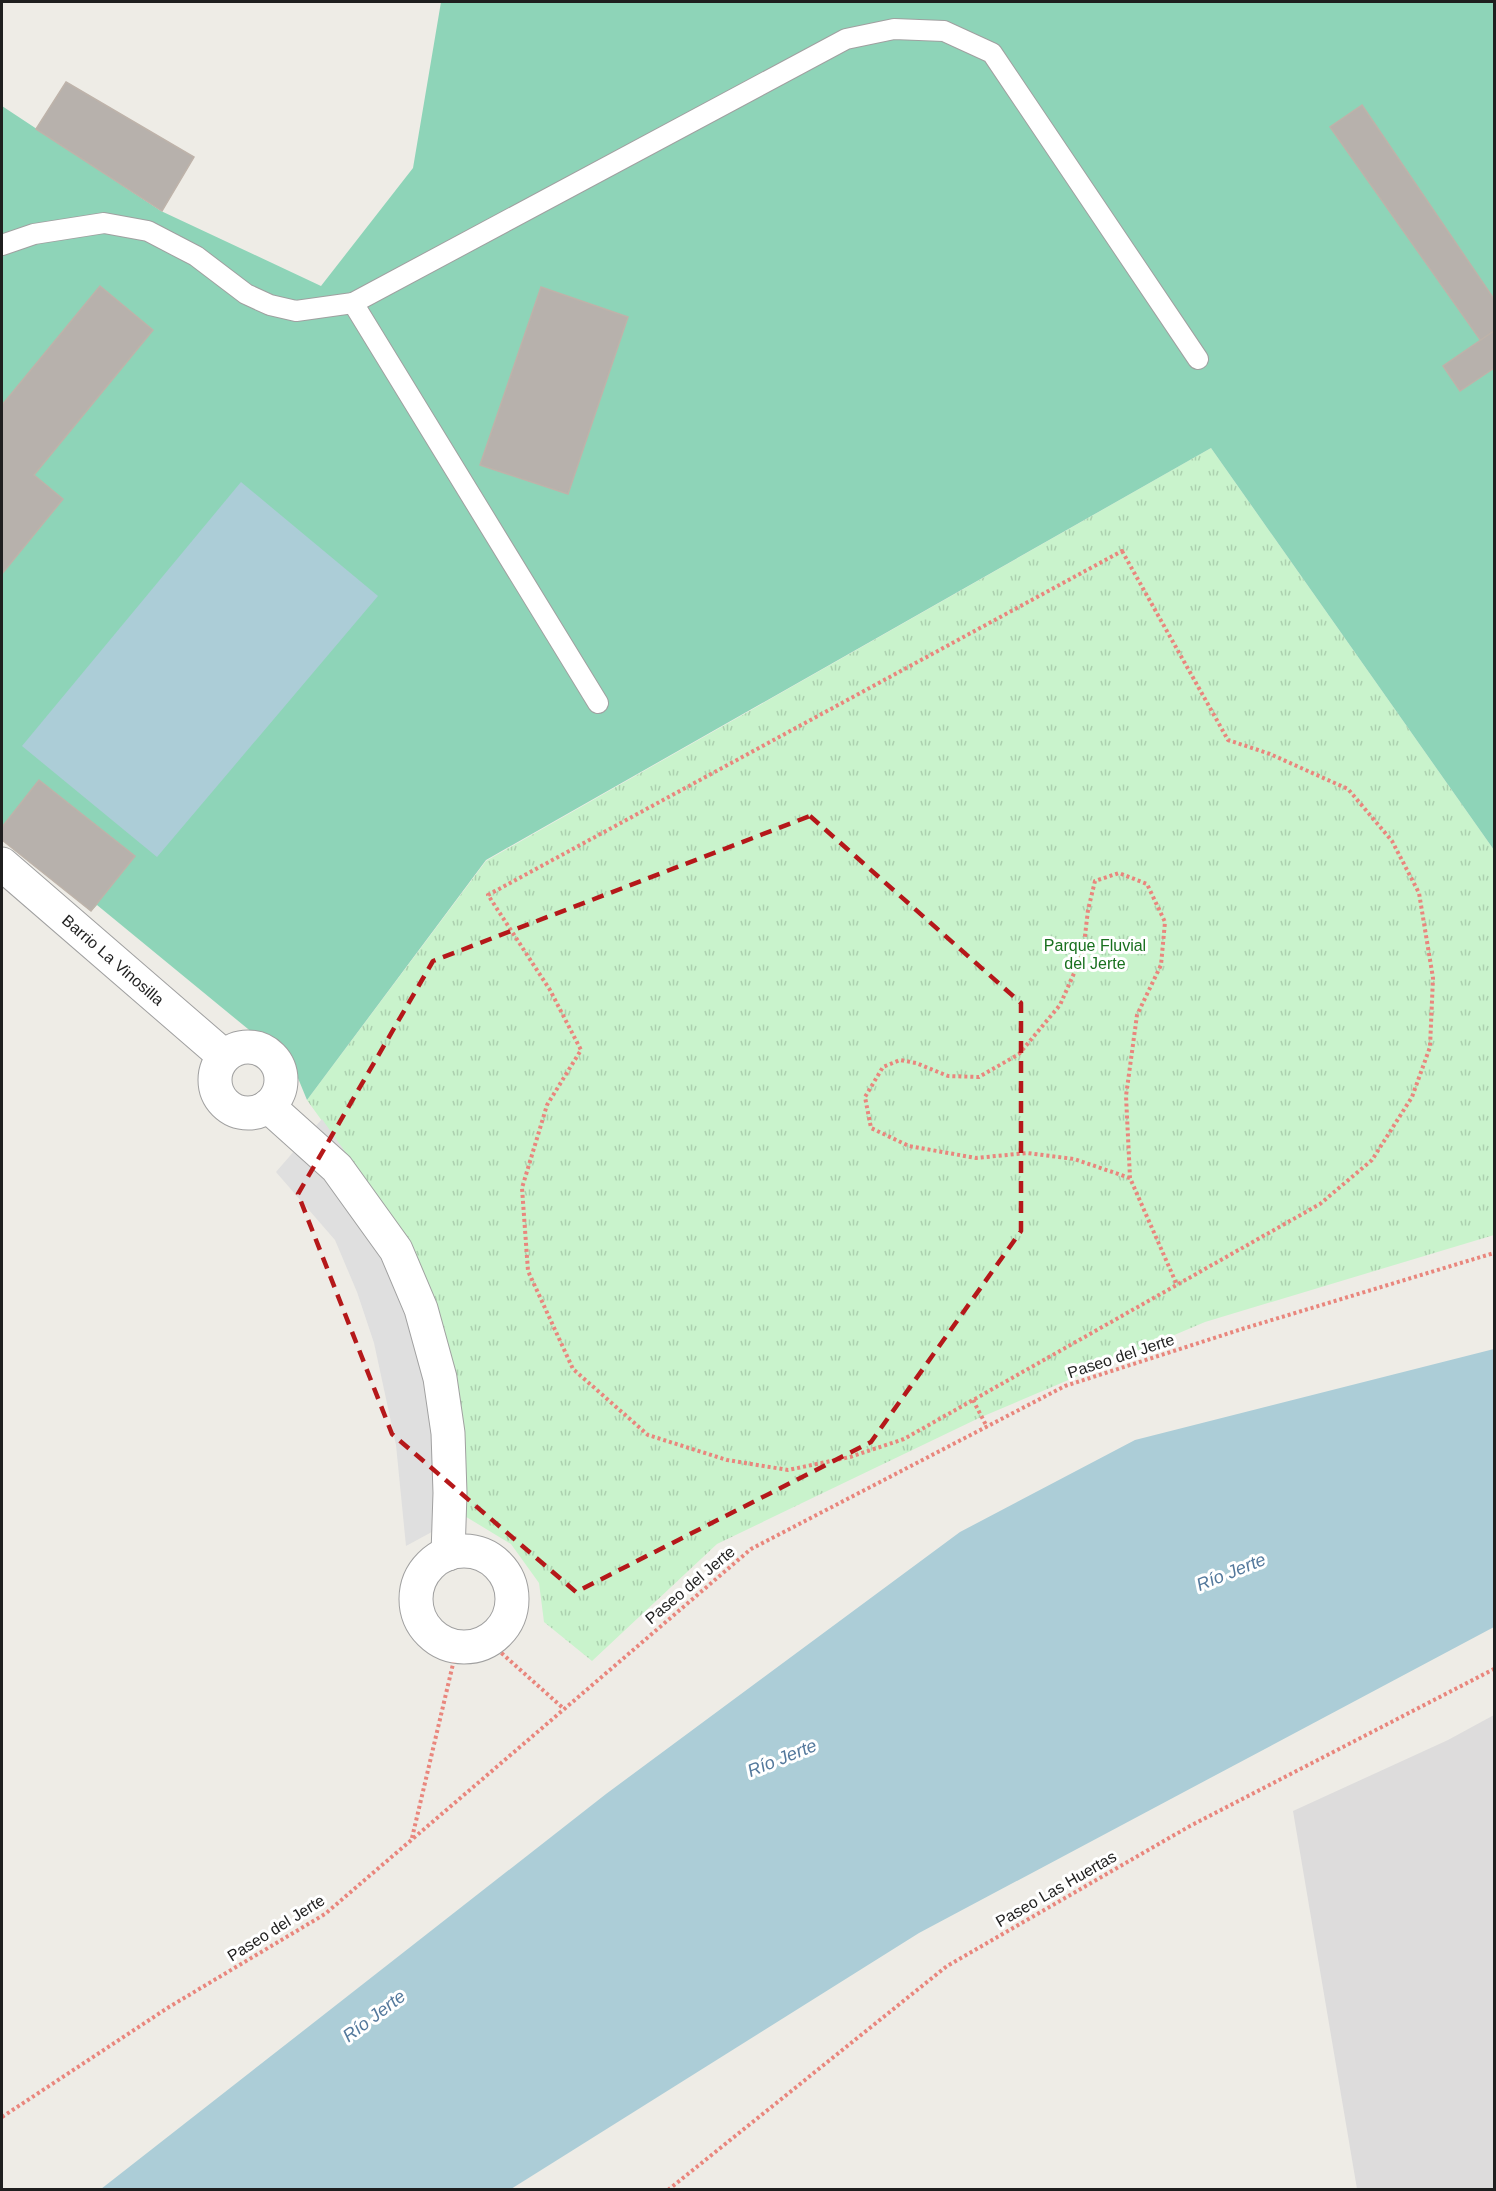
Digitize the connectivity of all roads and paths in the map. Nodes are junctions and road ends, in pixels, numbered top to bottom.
1 (2, 245) edge
2 (353, 303) junction
3 (1198, 358) dead end
4 (598, 703) dead end
5 (2, 864) edge
6 (224, 1056) junction
7 (268, 1106) junction
8 (1130, 1178) junction
9 (1494, 1253) edge
10 (1177, 1285) junction
11 (972, 1400) junction
12 (987, 1427) junction
13 (448, 1554) junction
14 (472, 1644) junction
15 (1494, 1669) edge
16 (563, 1708) junction
17 (412, 1838) junction
18 (2, 2117) edge
19 (668, 2190) edge

1 - 2 lane
2 - 3 lane
2 - 4 lane
5 - 6 street, Barrio La Vinosilla
6 - 7 street
6 - 7 street
7 - 13 street
8 - 8 path
8 - 10 path
9 - 12 path, Paseo del Jerte
10 - 11 path
10 - 11 path
11 - 12 path
12 - 16 path, Paseo del Jerte
13 - 14 street
13 - 14 street
14 - 16 path
14 - 17 path
15 - 19 path, Paseo Las Huertas
16 - 17 path, Paseo del Jerte
17 - 18 path, Paseo del Jerte

